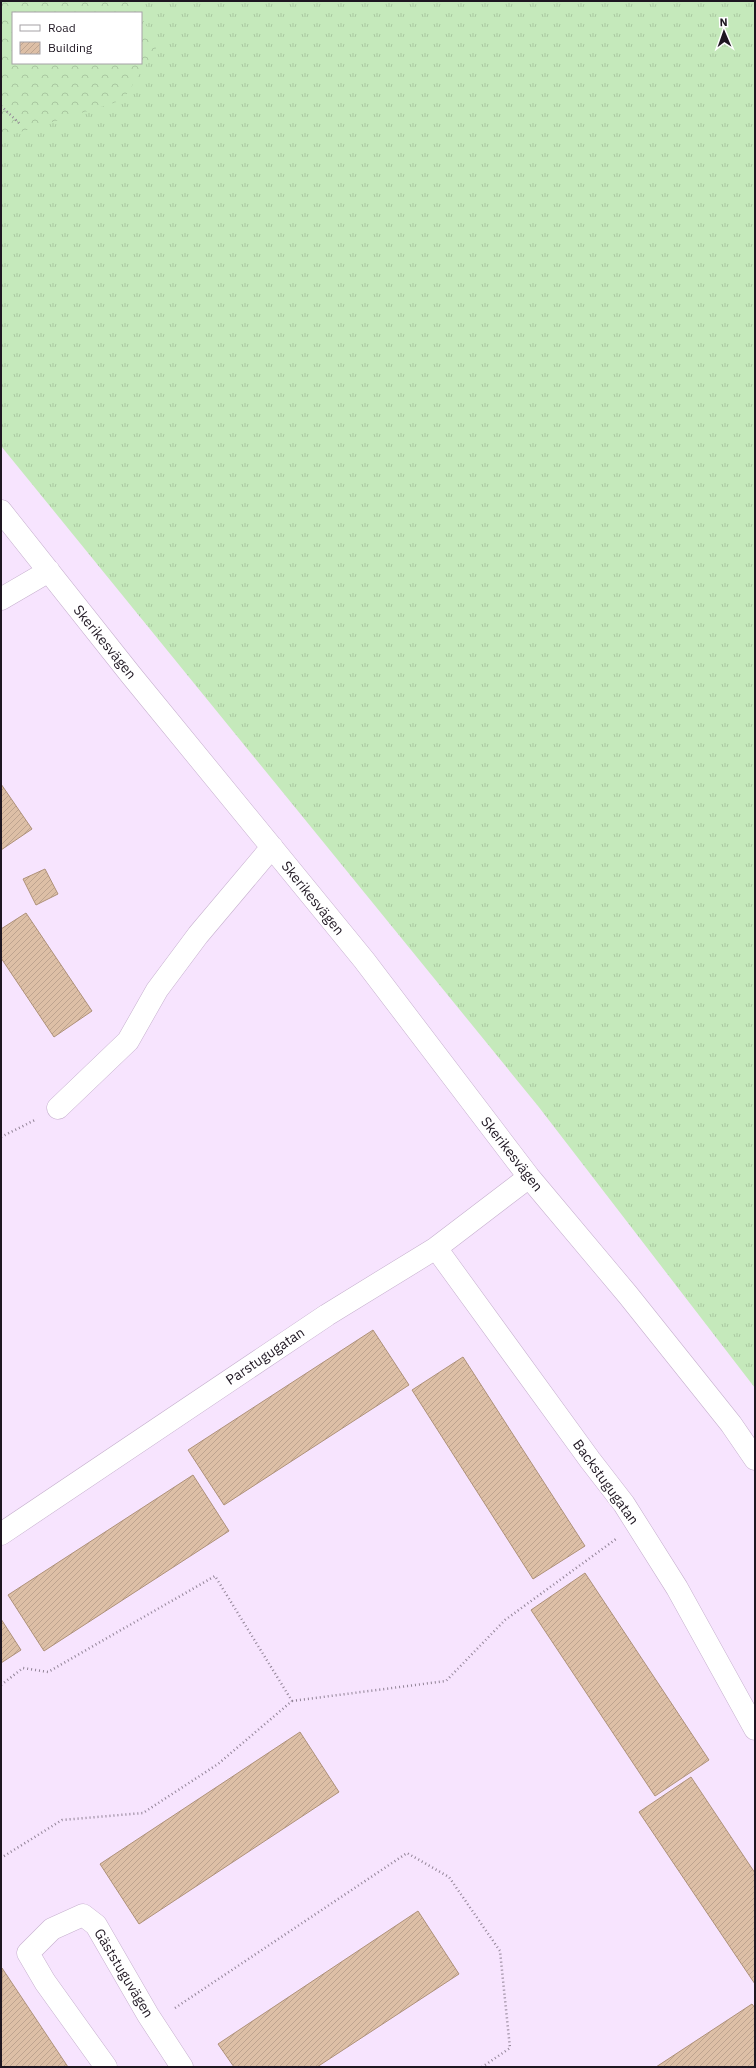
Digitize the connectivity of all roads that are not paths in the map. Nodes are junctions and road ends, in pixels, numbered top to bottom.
1 (1, 511) edge
2 (49, 571) junction
3 (1, 599) edge
4 (272, 847) junction
5 (58, 1108) road end
6 (529, 1177) junction
7 (436, 1248) junction
8 (755, 1459) edge
9 (1, 1534) edge
10 (755, 1729) edge
11 (106, 2067) edge
12 (182, 2067) edge

1 - 2 street, Skerikesvägen
2 - 3 street
2 - 4 street, Skerikesvägen
4 - 5 street, Skerikesvägen
4 - 6 street, Skerikesvägen
6 - 7 street, Parstugugatan
6 - 8 street, Skerikesvägen
7 - 9 street, Parstugugatan
7 - 10 street, Backstugugatan
11 - 12 street, Gäststuguvägen

